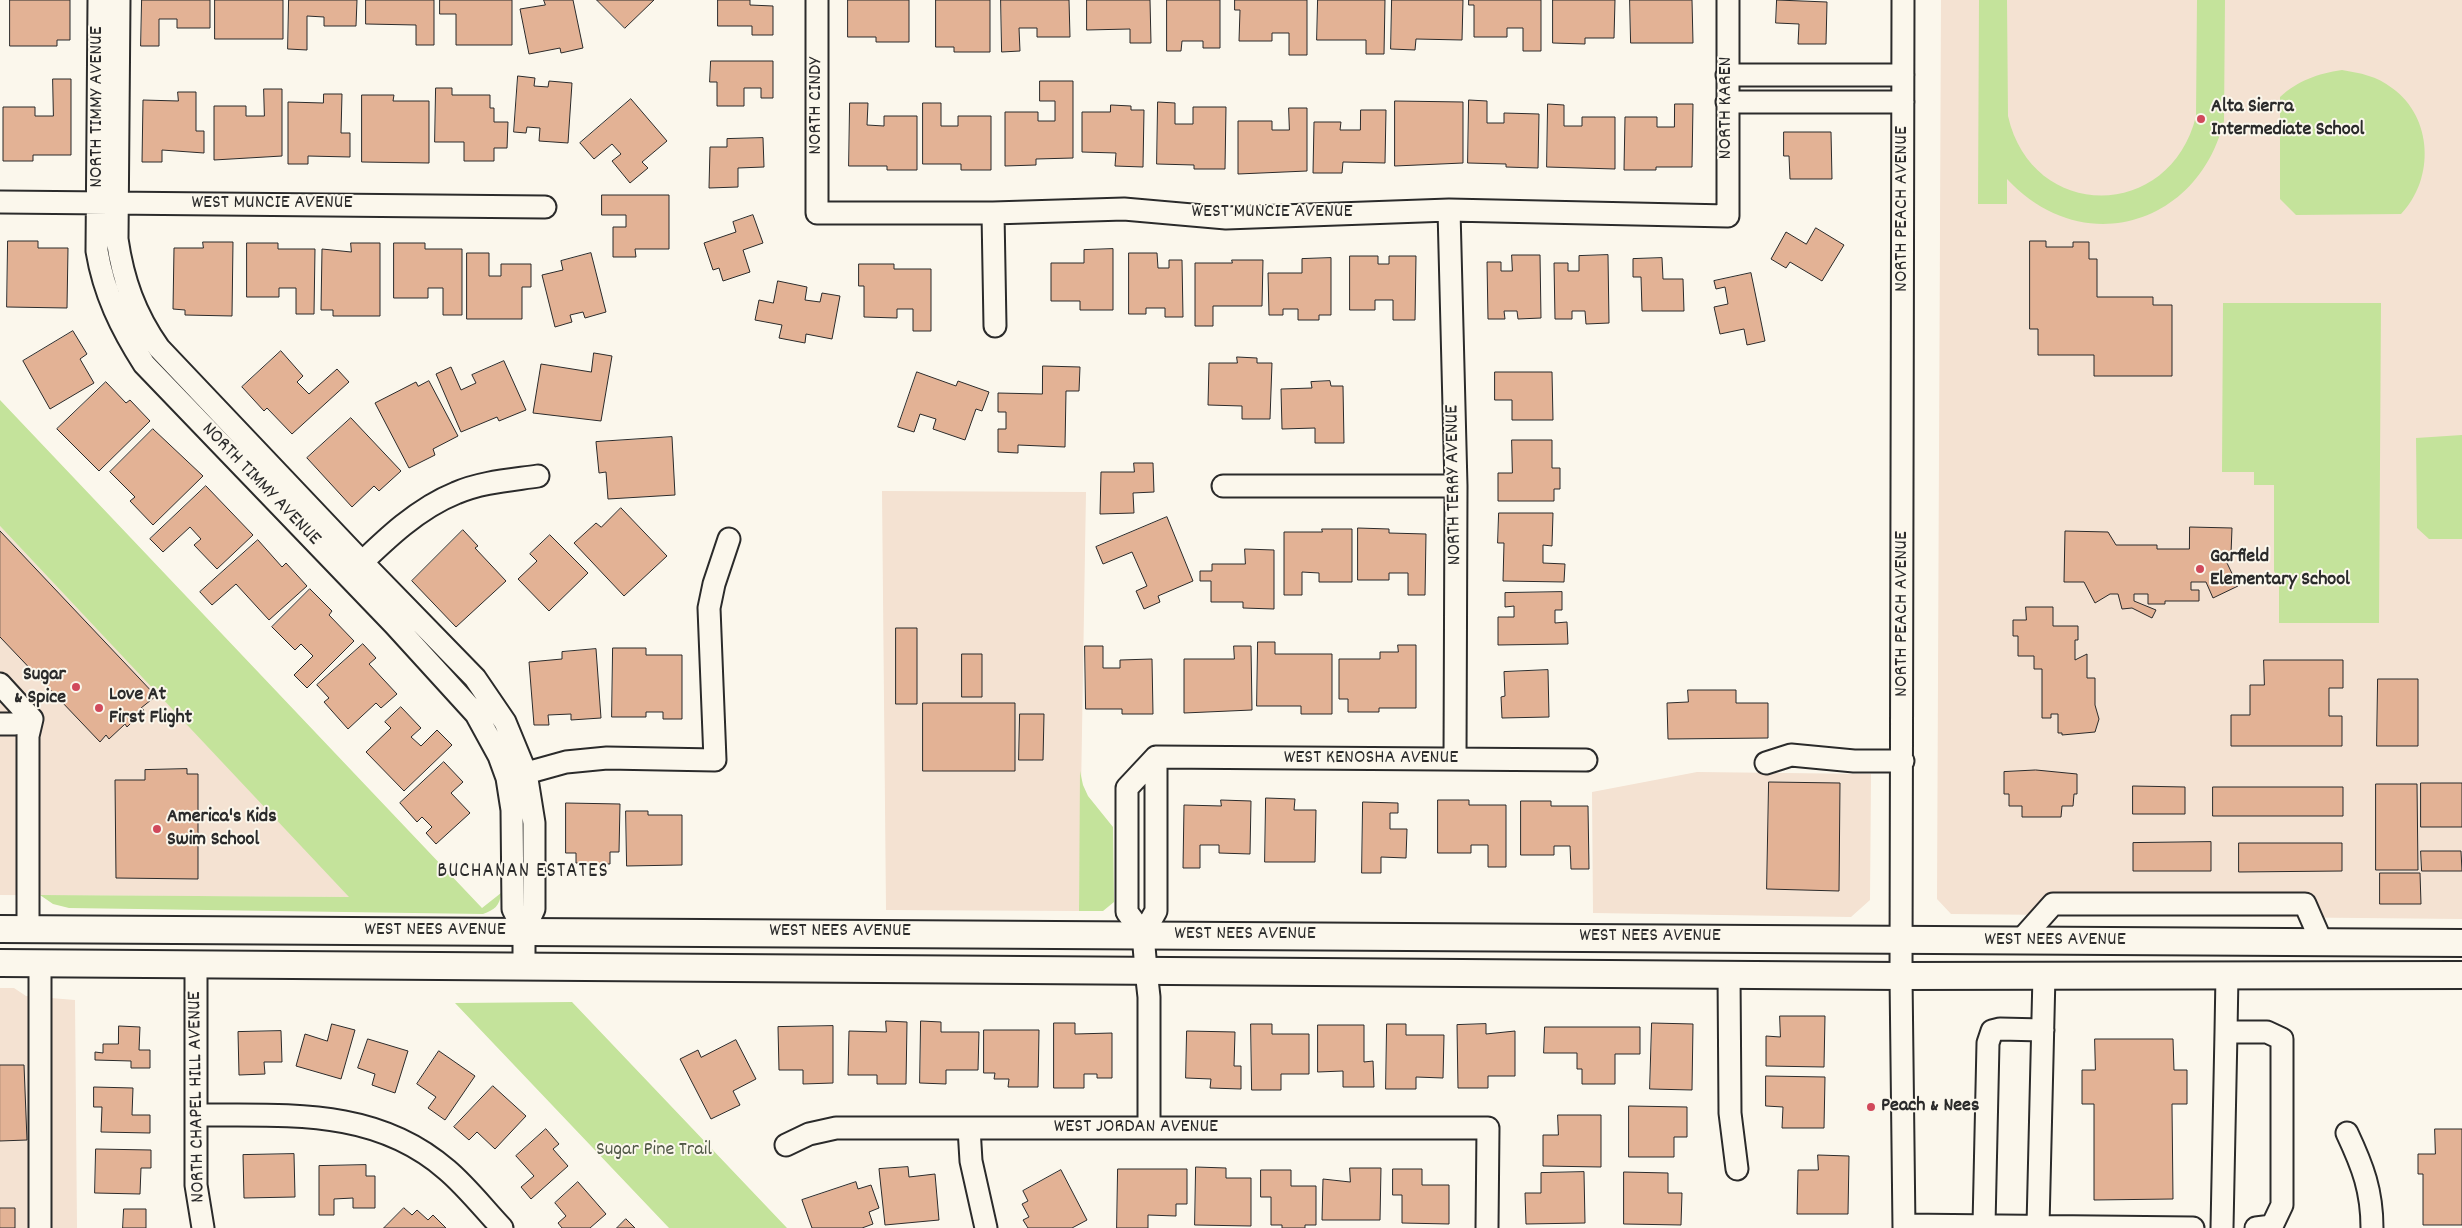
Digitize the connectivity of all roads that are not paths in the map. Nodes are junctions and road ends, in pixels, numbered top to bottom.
1 (99, 0) edge
2 (119, 0) edge
3 (817, 0) edge
4 (1728, 0) edge
5 (1903, 0) edge
6 (1727, 74) junction
7 (1903, 76) junction
8 (1726, 102) junction
9 (1903, 102) junction
10 (0, 202) edge
11 (107, 203) junction
12 (545, 207) dead end
13 (1449, 210) junction
14 (816, 213) joint
15 (993, 213) junction
16 (1728, 216) joint
17 (994, 326) dead end
18 (538, 476) dead end
19 (1223, 486) dead end
20 (1456, 486) junction
21 (729, 539) dead end
22 (355, 569) junction
23 (0, 684) edge
24 (32, 719) junction
25 (0, 724) edge
26 (1156, 757) junction
27 (1455, 759) junction
28 (1586, 760) dead end
29 (1903, 761) junction
30 (1766, 763) dead end
31 (517, 776) junction
32 (0, 929) edge
33 (28, 929) junction
34 (524, 931) junction
35 (396, 932) junction
36 (1143, 934) junction
37 (0, 937) edge
38 (1901, 940) junction
39 (2020, 941) junction
40 (2322, 943) junction
41 (2462, 943) edge
42 (0, 963) edge
43 (40, 963) junction
44 (524, 965) junction
45 (196, 966) junction
46 (1146, 970) junction
47 (1729, 973) junction
48 (2044, 975) junction
49 (2227, 975) junction
50 (2462, 975) edge
51 (1901, 976) junction
52 (2043, 1030) junction
53 (2226, 1032) junction
54 (197, 1115) junction
55 (1149, 1127) junction
56 (970, 1128) junction
57 (2347, 1133) dead end
58 (786, 1145) dead end
59 (1737, 1169) dead end
60 (1984, 1225) junction
61 (1904, 1226) edge
62 (2038, 1226) junction
63 (40, 1228) edge
64 (203, 1228) edge
65 (502, 1228) edge
66 (986, 1228) edge
67 (1487, 1228) edge
68 (2193, 1228) edge
69 (2222, 1228) edge
70 (2256, 1228) edge
71 (2372, 1228) edge

1 - 11 street, NORTH TIMMY AVENUE
2 - 11 street, NORTH TIMMY AVENUE
3 - 14 street, NORTH CINDY
4 - 6 street, NORTH KAREN
5 - 7 street, NORTH PEACH AVENUE
6 - 7 street
6 - 8 street, NORTH KAREN
7 - 9 street, NORTH PEACH AVENUE
8 - 9 street
8 - 16 street, NORTH KAREN
9 - 29 street, NORTH PEACH AVENUE
10 - 11 street, WEST MUNCIE AVENUE
11 - 12 street, WEST MUNCIE AVENUE
11 - 22 street, NORTH TIMMY AVENUE
13 - 15 street, WEST MUNCIE AVENUE
13 - 16 street, WEST MUNCIE AVENUE
13 - 20 street, NORTH TERRY AVENUE
14 - 15 street, WEST MUNCIE AVENUE
15 - 17 street
18 - 22 street
19 - 20 street
20 - 27 street, NORTH TERRY AVENUE
21 - 31 street
22 - 31 street, NORTH TIMMY AVENUE
23 - 24 street
24 - 25 street
24 - 33 street
26 - 27 street, WEST KENOSHA AVENUE
26 - 36 street
26 - 36 street
27 - 28 street, WEST KENOSHA AVENUE
29 - 30 street
29 - 38 street, NORTH PEACH AVENUE
31 - 34 street, NORTH TIMMY AVENUE
32 - 33 main road, WEST NEES AVENUE
33 - 35 main road, WEST NEES AVENUE
33 - 37 main road
34 - 35 main road, WEST NEES AVENUE
34 - 36 main road, WEST NEES AVENUE
34 - 44 street, NORTH TIMMY AVENUE
35 - 45 main road
36 - 38 main road, WEST NEES AVENUE
36 - 46 street
38 - 39 main road, WEST NEES AVENUE
38 - 51 street, NORTH PEACH AVENUE
39 - 40 main road, WEST NEES AVENUE
39 - 40 street
40 - 41 main road, WEST NEES AVENUE
42 - 43 main road, WEST NEES AVENUE
43 - 45 main road, WEST NEES AVENUE
43 - 63 street
44 - 45 main road, WEST NEES AVENUE
44 - 46 main road, WEST NEES AVENUE
45 - 54 street, NORTH CHAPEL HILL AVENUE
46 - 47 main road, WEST NEES AVENUE
46 - 55 street
47 - 51 main road, WEST NEES AVENUE
47 - 59 street
48 - 49 main road, WEST NEES AVENUE
48 - 51 main road, WEST NEES AVENUE
48 - 52 street
49 - 50 main road, WEST NEES AVENUE
49 - 53 street
51 - 61 street, NORTH PEACH AVENUE
52 - 60 street
52 - 62 street
53 - 69 street
53 - 70 street
54 - 64 street, NORTH CHAPEL HILL AVENUE
54 - 65 street
55 - 56 street, WEST JORDAN AVENUE
55 - 67 street, WEST JORDAN AVENUE
56 - 58 street, WEST JORDAN AVENUE
56 - 66 street
57 - 71 street
60 - 61 street
60 - 62 street
62 - 68 street

